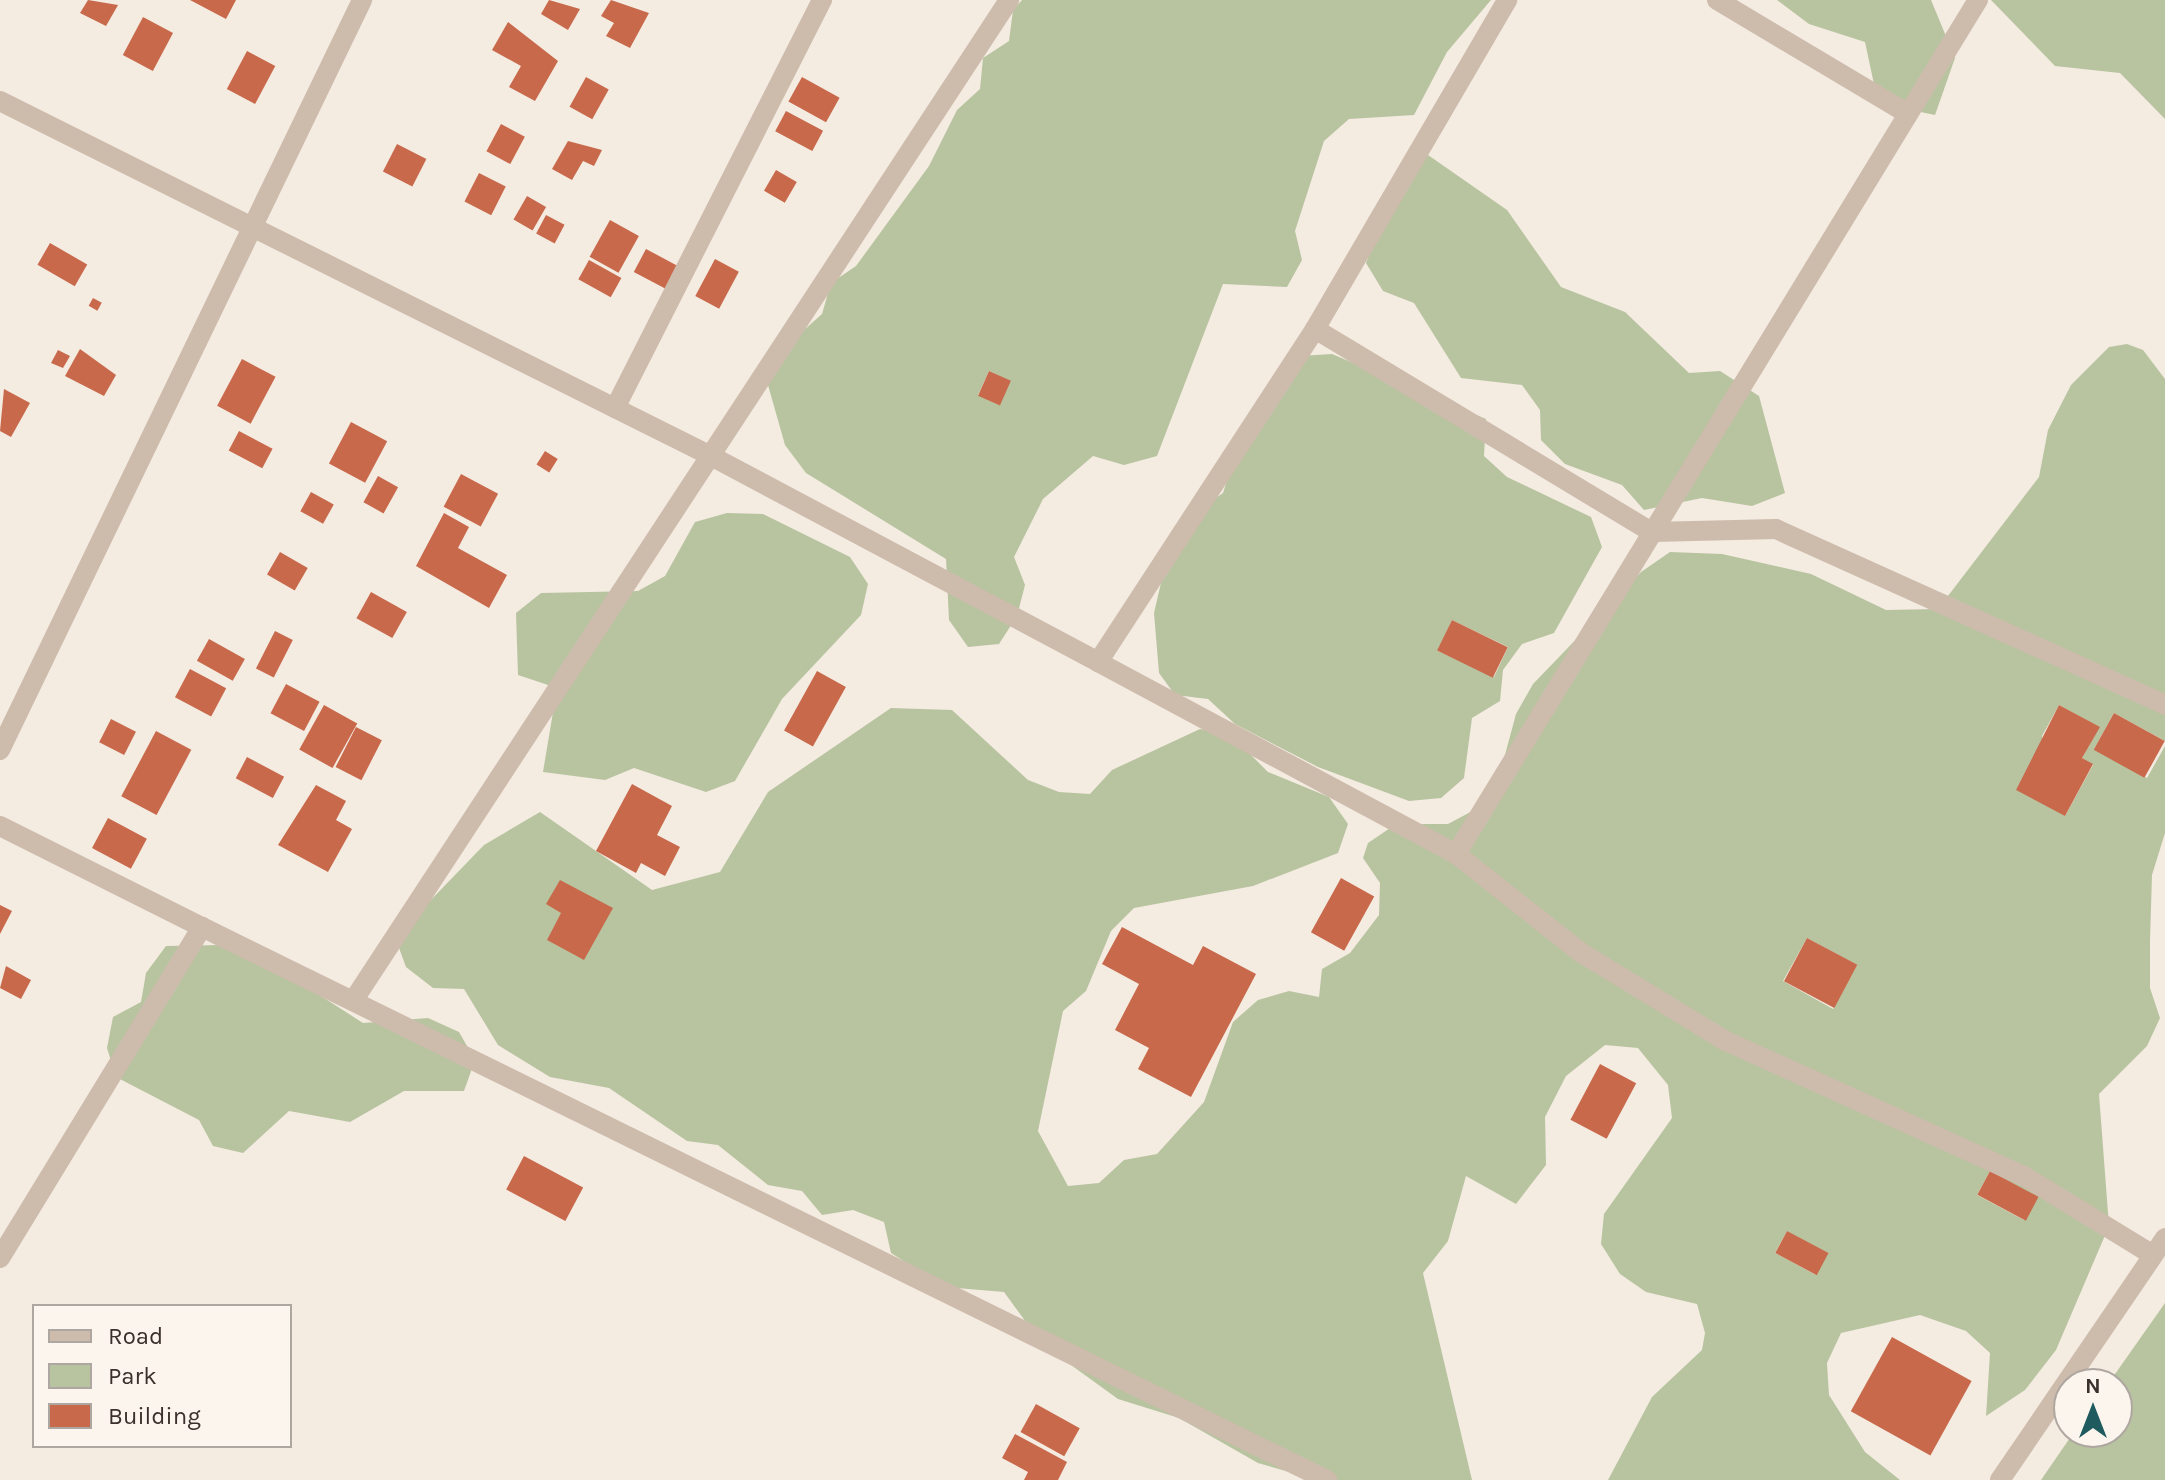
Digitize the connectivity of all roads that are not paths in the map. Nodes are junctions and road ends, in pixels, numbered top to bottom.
1 (362, 0) edge
2 (822, 0) edge
3 (1009, 0) edge
4 (1507, 0) edge
5 (1717, 0) edge
6 (1978, 0) edge
7 (0, 101) edge
8 (1905, 112) junction
9 (252, 228) junction
10 (1315, 329) junction
11 (615, 408) junction
12 (711, 456) junction
13 (1652, 532) junction
14 (1098, 662) junction
15 (2165, 705) edge
16 (0, 750) edge
17 (0, 826) edge
18 (1456, 854) junction
19 (202, 927) junction
20 (353, 1001) junction
21 (2159, 1246) edge
22 (0, 1258) edge
23 (1327, 1480) edge
24 (2000, 1480) edge

1 - 9 street
2 - 11 street
3 - 12 street
4 - 10 street
5 - 8 street
6 - 8 street
7 - 9 street
8 - 13 street
9 - 11 street
9 - 16 street
10 - 13 street
10 - 14 street
11 - 12 street
12 - 14 street
12 - 20 street
13 - 15 street
13 - 18 street
14 - 18 street
17 - 19 street
18 - 21 street
19 - 20 street
19 - 22 street
20 - 23 street
21 - 24 street

